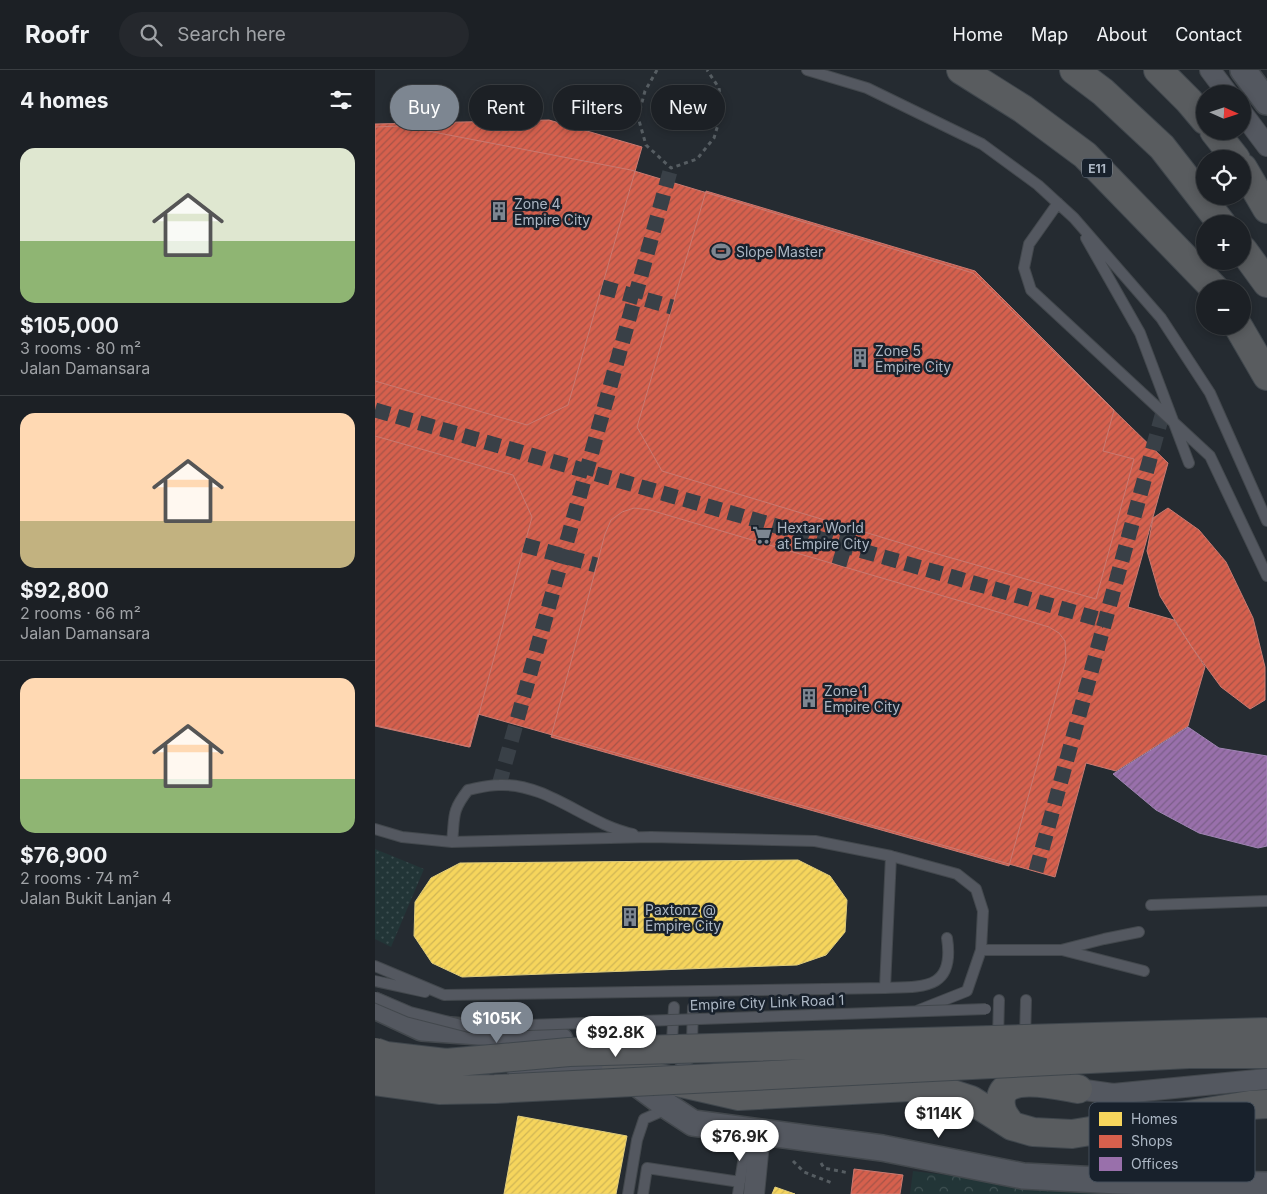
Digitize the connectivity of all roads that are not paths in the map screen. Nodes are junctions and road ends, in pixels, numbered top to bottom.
1 (807, 70) edge
2 (961, 70) edge
3 (1075, 70) edge
4 (1159, 70) edge
5 (1210, 70) edge
6 (1243, 70) edge
7 (1221, 85) edge
8 (1267, 102) edge
9 (1196, 109) edge
10 (1251, 125) edge
11 (1221, 140) edge
12 (1267, 146) edge
13 (1229, 150) edge
14 (1251, 182) edge
15 (1058, 203) junction
16 (1267, 209) edge
17 (1215, 215) edge
18 (1074, 218) junction
19 (1251, 261) edge
20 (1206, 280) edge
21 (1267, 283) edge
22 (1243, 335) edge
23 (1267, 376) edge
24 (1173, 422) junction
25 (1189, 462) dead end
26 (1267, 520) edge
27 (1267, 576) edge
28 (375, 829) edge
29 (651, 838) junction
30 (452, 842) junction
31 (891, 856) junction
32 (1267, 901) edge
33 (1151, 905) dead end
34 (1139, 932) dead end
35 (947, 938) dead end
36 (981, 950) junction
37 (1061, 950) junction
38 (375, 966) edge
39 (1144, 971) dead end
40 (375, 981) edge
41 (885, 988) junction
42 (375, 996) edge
43 (443, 996) junction
44 (999, 1000) dead end
45 (1026, 1000) dead end
46 (375, 1006) edge
47 (674, 1007) dead end
48 (693, 1007) dead end
49 (986, 1009) dead end
50 (919, 1010) junction
51 (1267, 1032) edge
52 (560, 1040) joint
53 (682, 1042) junction
54 (375, 1044) edge
55 (375, 1052) edge
56 (991, 1054) junction
57 (1267, 1054) edge
58 (616, 1068) junction
59 (1045, 1079) junction
60 (1267, 1079) edge
61 (375, 1081) edge
62 (1078, 1089) junction
63 (739, 1096) junction
64 (670, 1108) junction
65 (1012, 1126) junction
66 (754, 1131) junction
67 (1089, 1131) edge
68 (1089, 1179) edge
69 (1148, 1182) edge
70 (1267, 1186) edge
71 (747, 1188) edge
72 (628, 1194) edge
73 (643, 1194) edge
74 (738, 1194) edge

1 - 15 lane
2 - 20 highway, E11
3 - 17 highway
4 - 9 highway
5 - 7 street
6 - 8 street
10 - 12 street
11 - 13 highway
14 - 16 highway
15 - 18 lane
15 - 24 lane
18 - 24 lane
18 - 26 lane
19 - 21 highway
22 - 23 highway
24 - 25 lane
24 - 27 lane
28 - 30 lane
29 - 30 lane
29 - 30 lane
29 - 31 lane
31 - 36 lane
31 - 41 lane
32 - 33 lane
34 - 37 lane
35 - 41 lane
36 - 37 lane
36 - 50 lane
37 - 39 lane
38 - 43 lane
40 - 43 lane
41 - 43 lane
42 - 50 lane, Empire City Link Road 1, bridge
44 - 56 lane
45 - 59 lane
46 - 52 street
47 - 53 lane
48 - 53 lane
49 - 50 lane, Empire City Link Road 1, bridge
51 - 55 highway, bridge
52 - 53 street
53 - 56 street
53 - 63 lane
54 - 58 street
56 - 59 street
57 - 61 highway, bridge
58 - 63 highway
58 - 64 street
59 - 62 street
60 - 62 street
62 - 65 highway
63 - 65 highway
64 - 66 street
64 - 72 lane
65 - 67 highway
66 - 68 street
66 - 71 street
69 - 70 street
71 - 73 lane
71 - 74 lane

